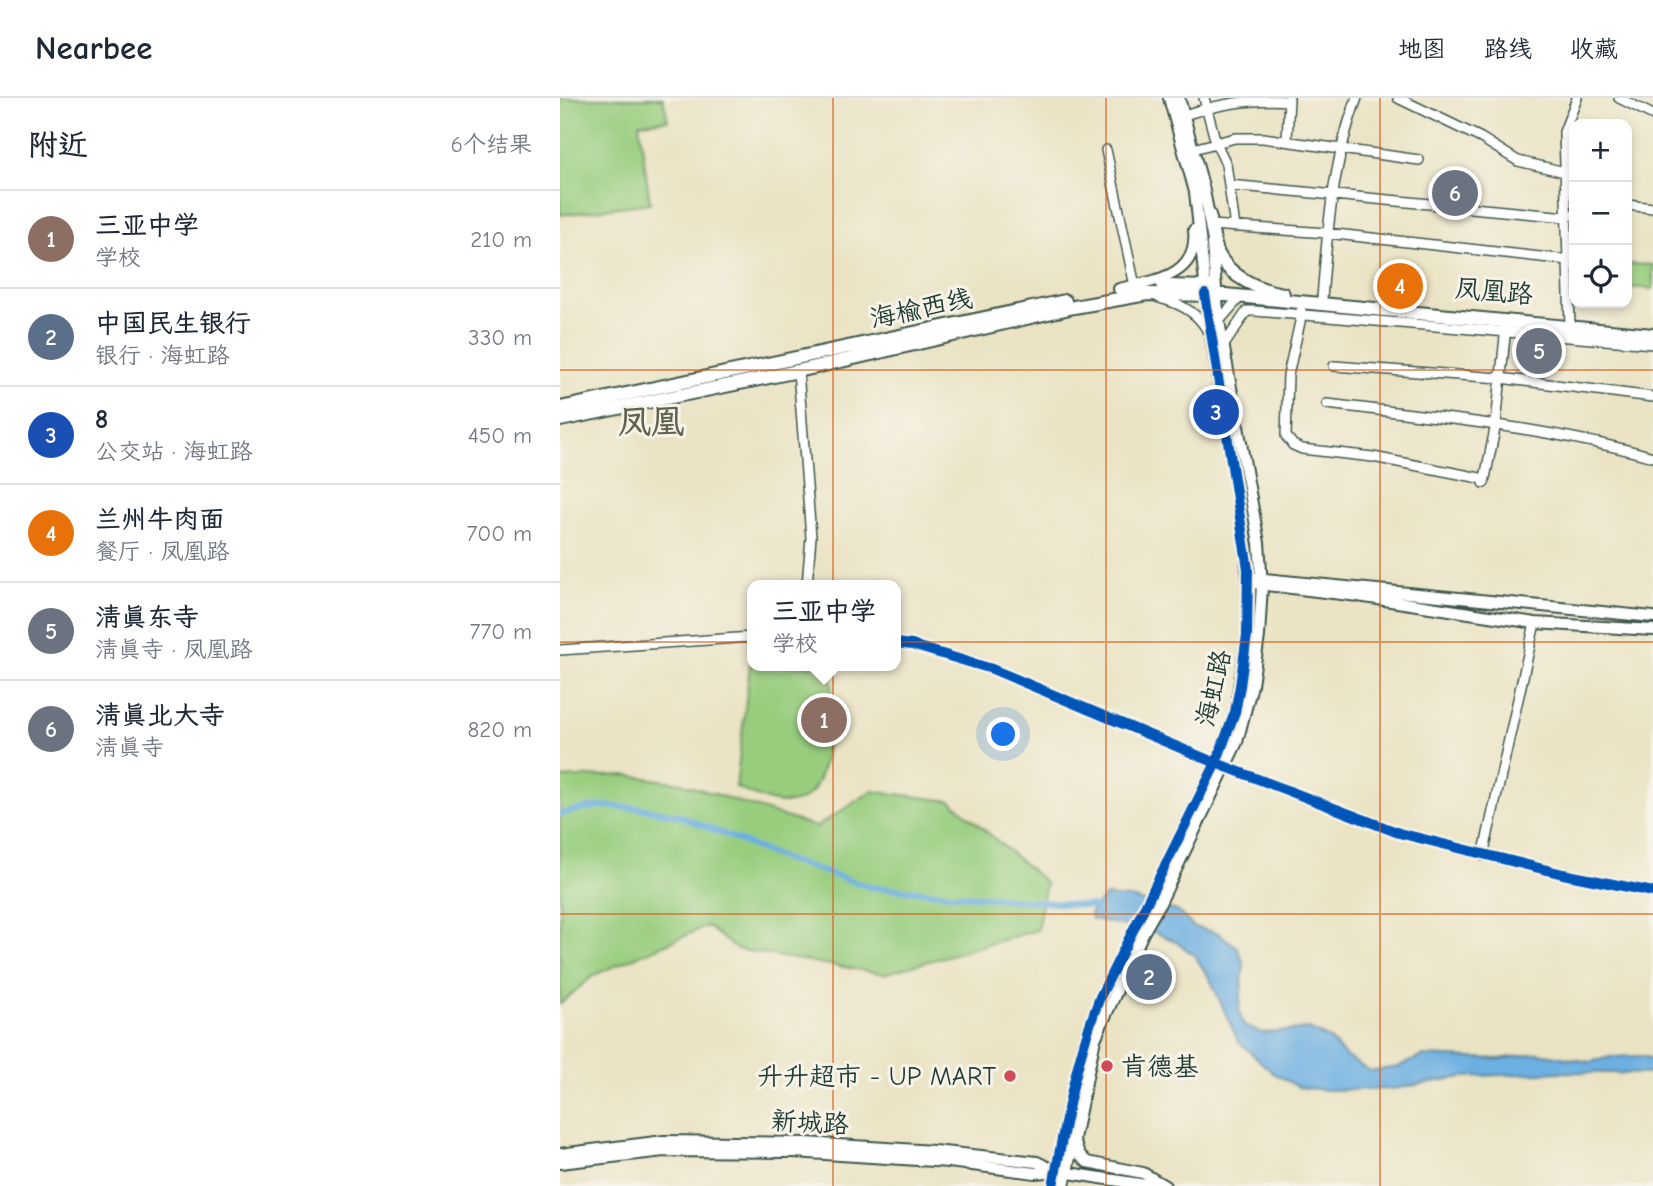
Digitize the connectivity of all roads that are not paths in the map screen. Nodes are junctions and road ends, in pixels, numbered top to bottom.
1 (1169, 98) edge
2 (1179, 98) edge
3 (1357, 98) edge
4 (1398, 98) edge
5 (1577, 98) edge
6 (1619, 98) edge
7 (1289, 99) edge
8 (1205, 103) edge
9 (1184, 115) junction
10 (1653, 115) edge
11 (1287, 142) junction
12 (1216, 143) junction
13 (1188, 147) junction
14 (1106, 150) dead end
15 (1342, 150) junction
16 (1419, 160) dead end
17 (1565, 172) junction
18 (1229, 185) junction
19 (1334, 194) junction
20 (1569, 206) edge
21 (1632, 206) edge
22 (1653, 208) edge
23 (1569, 215) edge
24 (1210, 220) junction
25 (1235, 226) junction
26 (1327, 233) junction
27 (1569, 238) edge
28 (1568, 260) junction
29 (1135, 286) junction
30 (1119, 289) junction
31 (1213, 292) junction
32 (1147, 295) junction
33 (1240, 297) junction
34 (1322, 299) junction
35 (1299, 305) junction
36 (1219, 321) junction
37 (1570, 323) junction
38 (1506, 326) junction
39 (1653, 327) edge
40 (1653, 335) edge
41 (1211, 337) junction
42 (1653, 344) edge
43 (1224, 345) junction
44 (1334, 366) dead end
45 (798, 371) junction
46 (1500, 378) junction
47 (1653, 397) edge
48 (1327, 404) dead end
49 (560, 408) edge
50 (560, 420) edge
51 (1496, 424) junction
52 (1653, 457) edge
53 (807, 580) edge
54 (1248, 581) junction
55 (1262, 581) junction
56 (1653, 617) edge
57 (1535, 623) junction
58 (1653, 630) edge
59 (747, 637) edge
60 (901, 644) edge
61 (560, 650) edge
62 (1221, 764) junction
63 (1483, 856) junction
64 (1653, 892) edge
65 (1139, 931) junction
66 (1068, 1138) junction
67 (560, 1154) edge
68 (560, 1163) edge
69 (1036, 1168) junction
70 (1061, 1172) junction
71 (1099, 1178) junction
72 (1047, 1186) edge
73 (1053, 1186) edge
74 (1064, 1186) edge
75 (1075, 1186) edge
76 (1152, 1186) edge
77 (1166, 1186) edge

1 - 13 main road, 凤凰路
2 - 9 main road, 凤凰路
3 - 15 street
4 - 17 street
5 - 17 street
6 - 10 street
7 - 8 street
7 - 11 street
8 - 9 street
8 - 12 street
9 - 13 main road, 凤凰路
11 - 12 street
11 - 15 street
12 - 13 street
12 - 18 street
13 - 24 main road, 凤凰路
13 - 29 main road
13 - 31 main road, 凤凰路
14 - 29 street
15 - 16 street
15 - 19 street
17 - 20 street
18 - 19 street
18 - 25 street
19 - 23 street
19 - 26 street
21 - 22 street
24 - 25 street
24 - 31 main road, 凤凰路
24 - 35 highway, 凤凰路
25 - 26 street
26 - 28 street
26 - 34 street
27 - 28 street
28 - 37 street
29 - 30 main road
30 - 31 highway, 海榆西线
30 - 49 highway, 海榆西线
31 - 32 highway, 海榆西线
31 - 33 highway, 凤凰路
31 - 35 highway, 海榆西线
31 - 36 main road, 海虹路
31 - 41 main road, 海虹路
32 - 41 street
32 - 45 highway, 海榆西线
33 - 35 highway, 凤凰路
33 - 36 street
34 - 35 highway, 凤凰路
34 - 37 highway, 凤凰路
35 - 38 highway, 凤凰路
35 - 43 street
35 - 51 street
36 - 43 main road, 海虹路
37 - 38 highway, 凤凰路
37 - 39 highway, 凤凰路
37 - 40 highway, 凤凰路
38 - 42 street
38 - 46 street
41 - 54 main road, 海虹路
43 - 55 main road, 海虹路
44 - 46 street
45 - 50 highway, 海榆西线
45 - 53 street
46 - 47 street
46 - 51 street
48 - 51 street
51 - 52 street
54 - 55 main road
54 - 62 main road, 海虹路
55 - 56 main road
55 - 57 main road
55 - 62 main road, 海虹路
57 - 58 main road
57 - 63 street
59 - 61 street
60 - 62 street
62 - 63 street
62 - 65 main road, 海虹路
62 - 65 main road, 海虹路
63 - 64 street
65 - 66 main road, 海虹路
66 - 69 main road
66 - 70 main road, 海虹路
66 - 77 main road
67 - 69 main road, 新城路
68 - 69 main road, 新城路
69 - 70 main road, 新城路
69 - 72 main road
70 - 71 main road, 新城路
70 - 73 main road, 海虹路
70 - 74 main road, 海虹路
71 - 75 main road
71 - 76 main road, 新城路

